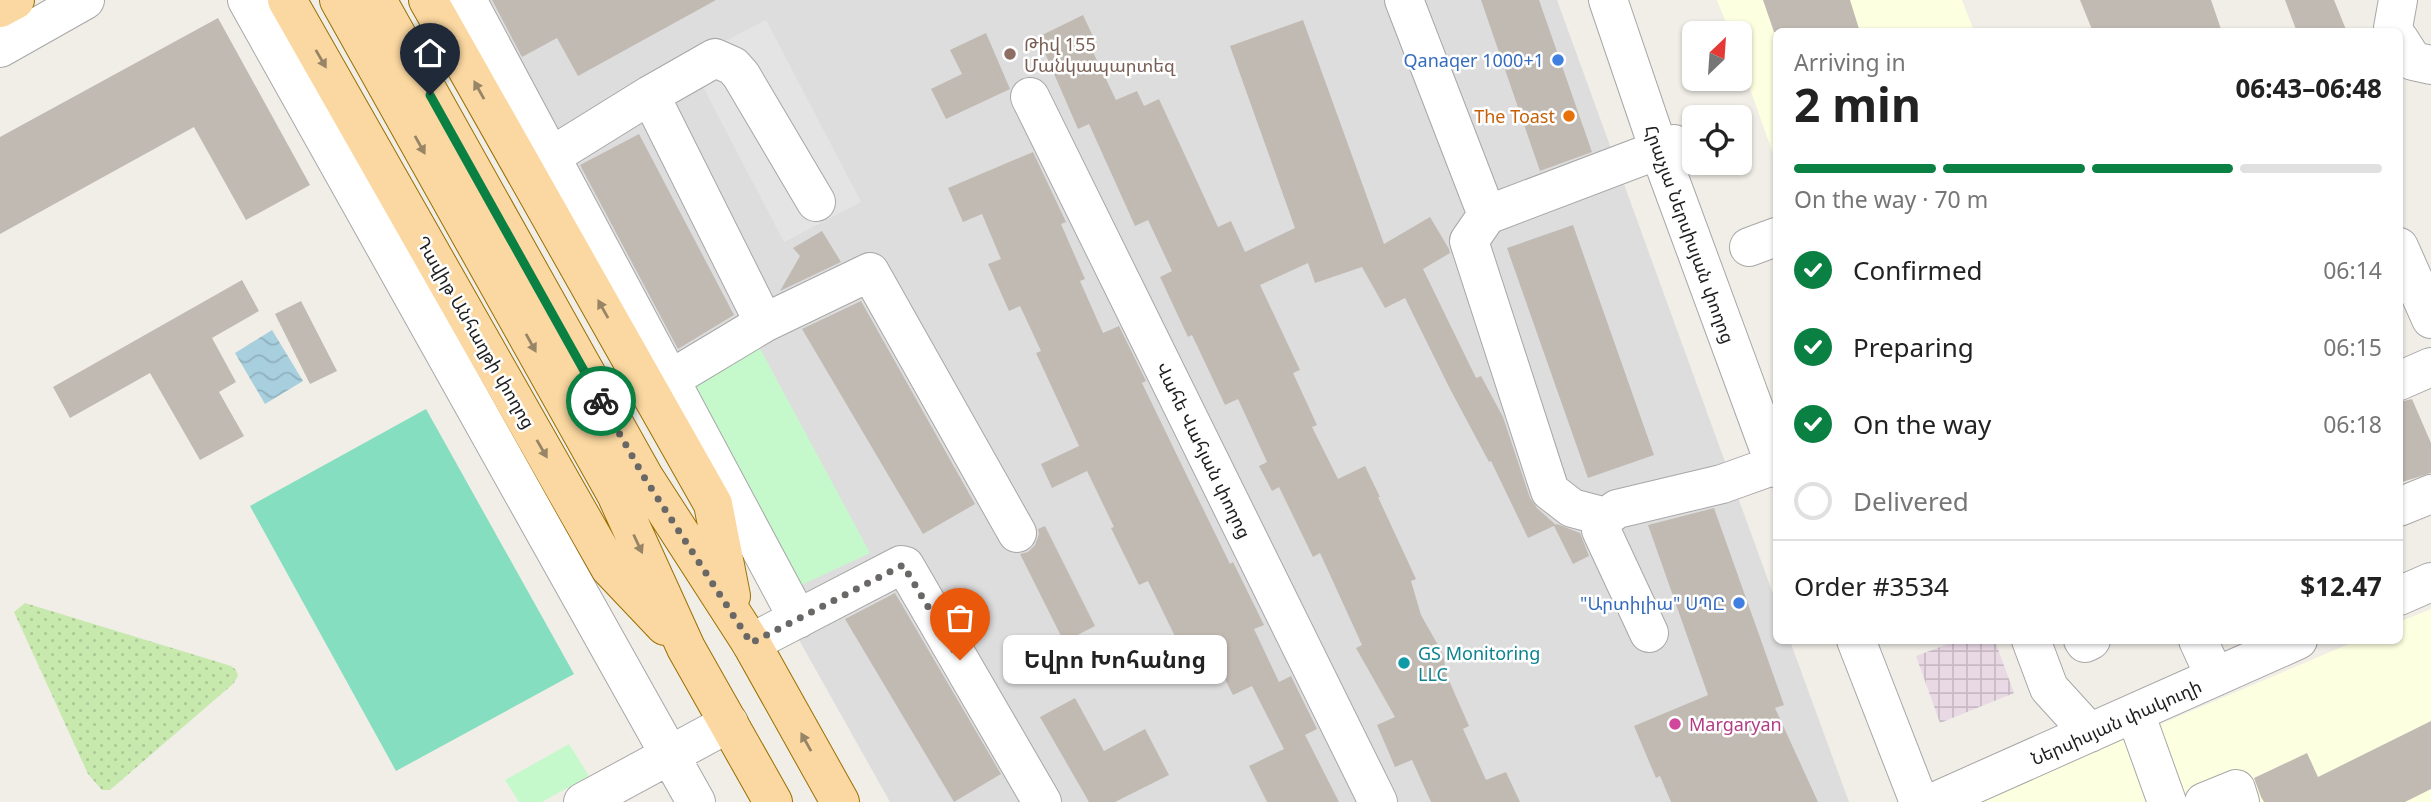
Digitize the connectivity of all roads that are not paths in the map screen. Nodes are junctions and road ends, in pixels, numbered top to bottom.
1 (15, 0) edge
2 (85, 0) edge
3 (247, 0) edge
4 (287, 0) edge
5 (338, 0) edge
6 (377, 0) edge
7 (428, 0) edge
8 (467, 0) edge
9 (1404, 0) edge
10 (1608, 0) edge
11 (1625, 0) edge
12 (2398, 0) edge
13 (0, 8) edge
14 (2393, 28) edge
15 (2403, 45) edge
16 (0, 48) edge
17 (2431, 65) edge
18 (650, 95) junction
19 (1030, 97) dead end
20 (1666, 147) junction
21 (550, 157) junction
22 (816, 202) dead end
23 (1488, 215) junction
24 (2403, 256) edge
25 (2431, 319) edge
26 (764, 323) junction
27 (2431, 368) edge
28 (2403, 379) edge
29 (669, 380) junction
30 (1773, 447) edge
31 (1773, 457) edge
32 (2431, 494) edge
33 (2403, 505) edge
34 (1606, 517) junction
35 (1017, 533) dead end
36 (2431, 582) edge
37 (2403, 594) edge
38 (798, 619) junction
39 (743, 629) junction
40 (1649, 633) dead end
41 (1842, 644) edge
42 (1858, 644) edge
43 (2032, 644) edge
44 (2200, 644) edge
45 (2289, 644) edge
46 (686, 648) junction
47 (2215, 677) junction
48 (2135, 713) junction
49 (729, 723) junction
50 (2090, 733) junction
51 (669, 754) junction
52 (583, 802) edge
53 (696, 802) edge
54 (773, 802) edge
55 (840, 802) edge
56 (1042, 802) edge
57 (1378, 802) edge
58 (1901, 802) edge
59 (1919, 802) edge
60 (1934, 802) edge
61 (2167, 802) edge
62 (2204, 802) edge
63 (2240, 802) edge

1 - 13 main road
2 - 16 street
3 - 51 street
4 -> 46 main road, Դավիթ Անհաղթի փողոց
5 -> 46 main road, Դավիթ Անհաղթի փողոց
6 - 39 main road
39 -> 7 main road
8 - 21 street
9 - 23 street
10 - 20 street, Հրաչյա Ներսիսյան փողոց
11 - 20 street, Հրաչյա Ներսիսյան փողոց
12 - 14 street
15 - 17 street
18 - 21 street
18 - 22 street
18 - 26 street
19 - 57 street, Վահե Վահյան փողոց
20 - 23 street
20 - 30 street, Հրաչյա Ներսիսյան փողոց
21 - 29 street
23 - 34 street
24 - 25 street
26 - 29 street
26 - 35 street
27 - 28 street
29 - 38 street
31 - 34 street
32 - 33 street
34 - 40 street
36 - 37 street
38 - 39 street
38 - 56 street
55 -> 39 main road
41 - 58 street
42 - 59 street
43 - 50 street
44 - 47 street
45 - 47 street, Ներսիսյան փակուղի
46 - 49 main road, Դավիթ Անհաղթի փողոց
47 - 48 street, Ներսիսյան փակուղի
48 - 50 street, Ներսիսյան փակուղի
48 - 61 street
49 - 51 street
49 - 54 main road, Դավիթ Անհաղթի փողոց
50 - 60 street, Ներսիսյան փակուղի
51 - 52 street
51 - 53 street
62 - 63 street

